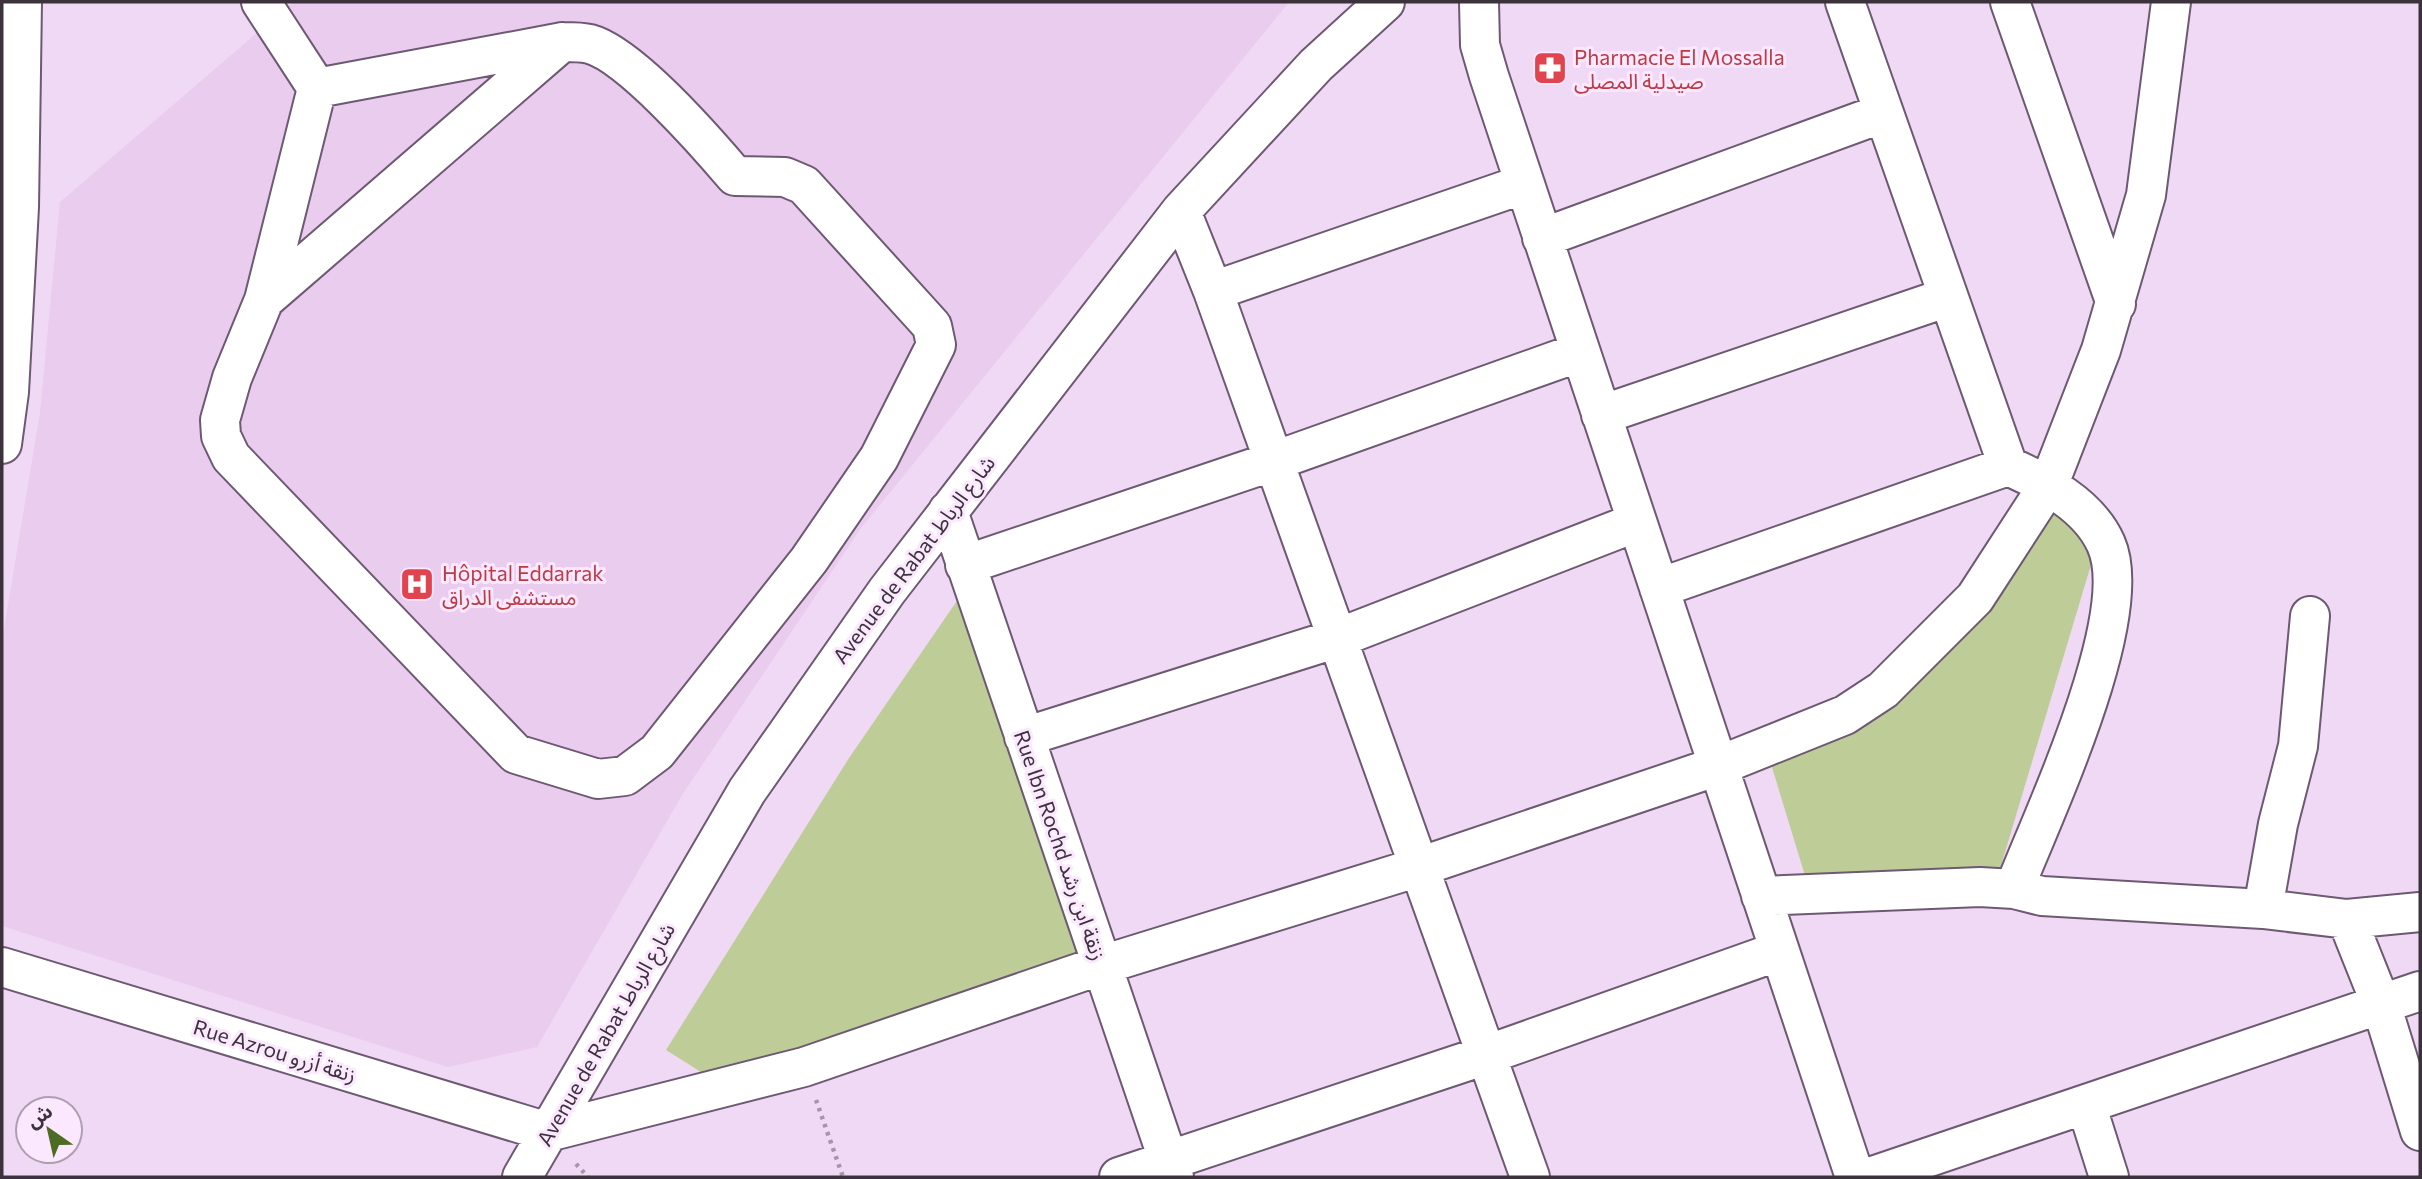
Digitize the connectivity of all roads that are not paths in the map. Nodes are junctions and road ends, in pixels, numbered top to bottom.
1 (22, 2) edge
2 (261, 2) edge
3 (1385, 2) edge
4 (1479, 2) edge
5 (1845, 2) edge
6 (2010, 2) edge
7 (2171, 2) edge
8 (563, 42) junction
9 (317, 88) junction
10 (1883, 113) junction
11 (1524, 184) junction
12 (1181, 211) junction
13 (1542, 238) junction
14 (1213, 291) junction
15 (1948, 297) junction
16 (264, 300) junction
17 (2116, 304) junction
18 (1580, 352) junction
19 (1601, 415) junction
20 (2, 444) edge
21 (1274, 461) junction
22 (2008, 466) junction
23 (2049, 484) junction
24 (948, 512) junction
25 (1637, 522) junction
26 (965, 565) junction
27 (1659, 588) junction
28 (2311, 616) dead end
29 (1338, 638) junction
30 (1024, 737) junction
31 (1718, 766) junction
32 (1419, 867) junction
33 (2014, 889) junction
34 (1761, 895) junction
35 (2263, 909) junction
36 (2420, 912) edge
37 (2347, 919) junction
38 (1779, 951) junction
39 (1102, 965) junction
40 (2, 967) edge
41 (2420, 991) edge
42 (2381, 1004) junction
43 (1486, 1055) junction
44 (2087, 1104) junction
45 (2420, 1131) edge
46 (548, 1132) junction
47 (1171, 1169) edge
48 (522, 1177) edge
49 (1119, 1177) edge
50 (1530, 1177) edge
51 (1855, 1177) edge
52 (1870, 1177) edge
53 (2109, 1177) edge

1 - 20 street
2 - 9 street
3 - 12 street, Avenue de Rabat شارع الرباط
4 - 11 street
5 - 10 street
6 - 17 street
7 - 17 street
8 - 9 street
8 - 16 street
8 - 16 street
9 - 16 street
10 - 13 street
10 - 15 street
11 - 13 street
11 - 14 street
12 - 14 street
12 - 24 street, Avenue de Rabat شارع الرباط
13 - 18 street
14 - 21 street
15 - 19 street
15 - 22 street
17 - 23 street
18 - 19 street
18 - 21 street
19 - 25 street
21 - 26 street
21 - 29 street
22 - 23 street
22 - 27 street
23 - 31 street
23 - 33 street
24 - 26 street, Rue Ibn Rochd زنقة ابن رشد
24 - 46 street, Avenue de Rabat شارع الرباط
25 - 27 street
25 - 29 street
26 - 30 street, Rue Ibn Rochd زنقة ابن رشد
27 - 31 street
28 - 35 street
29 - 30 street
29 - 32 street
30 - 39 street, Rue Ibn Rochd زنقة ابن رشد
31 - 32 street
31 - 34 street
32 - 39 street
32 - 43 street
33 - 34 street
33 - 35 street
34 - 38 street
35 - 37 street
36 - 37 street
37 - 42 street
38 - 43 street
38 - 51 street
39 - 46 street
39 - 47 street, Rue Ibn Rochd زنقة ابن رشد
40 - 46 street, Rue Azrou زنقة أزرو
41 - 42 street
42 - 44 street
42 - 45 street
43 - 47 street
43 - 50 street
44 - 52 street
44 - 53 street
46 - 48 street, Avenue de Rabat شارع الرباط
47 - 49 street

